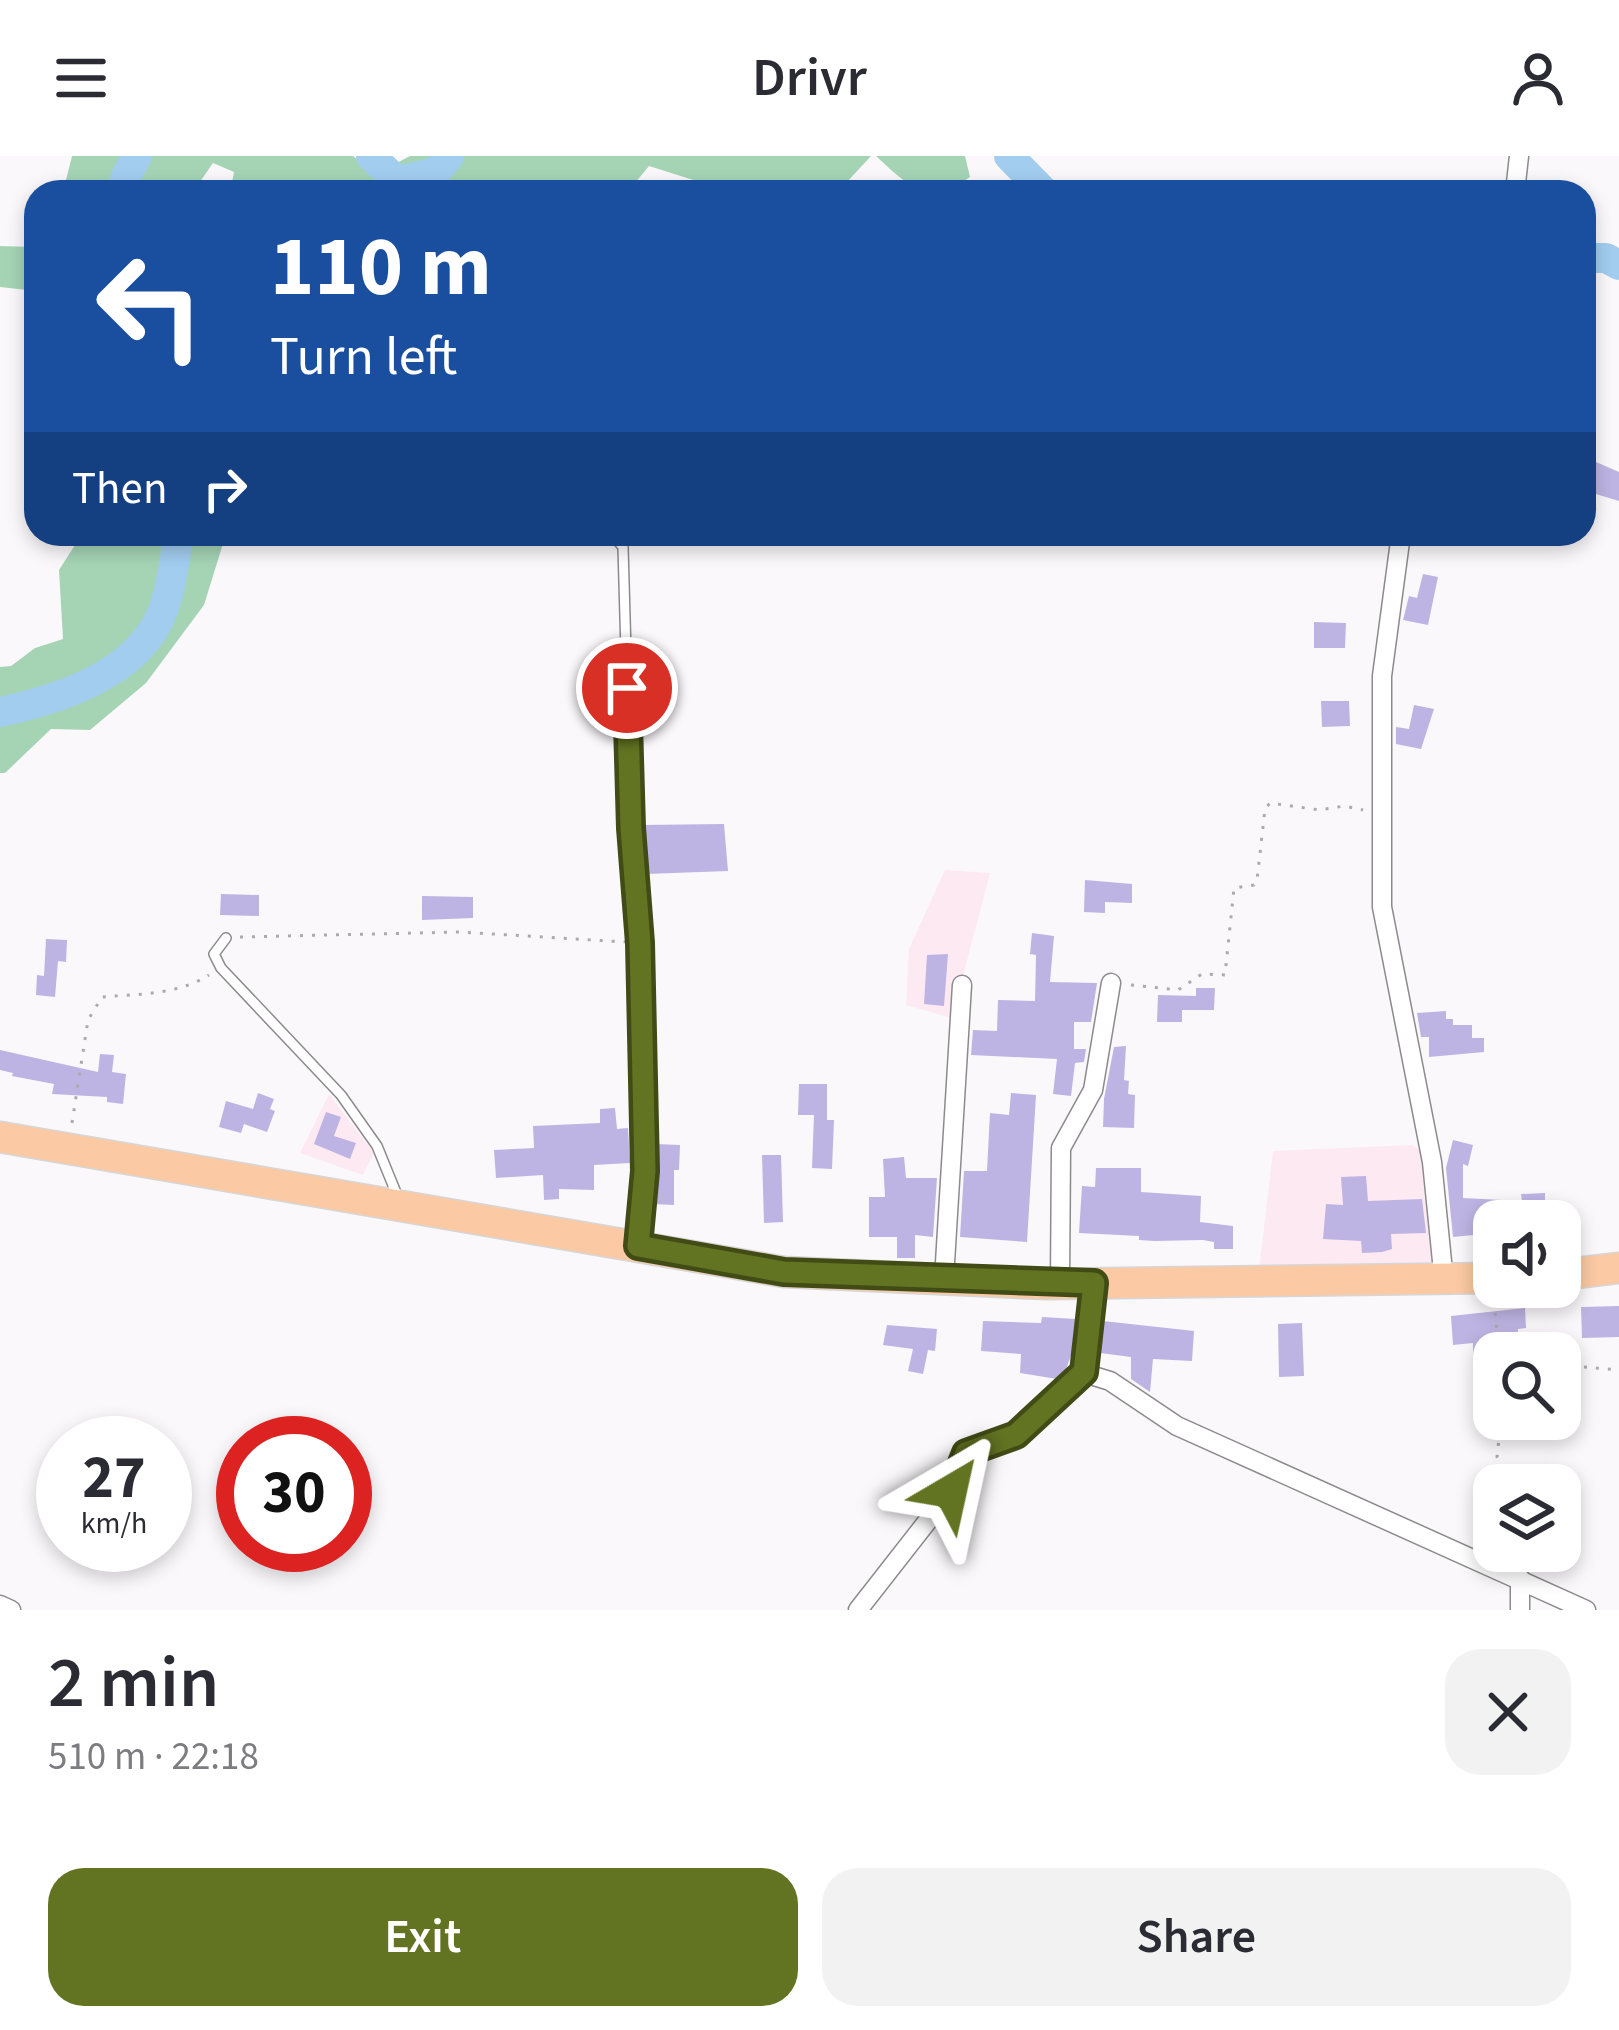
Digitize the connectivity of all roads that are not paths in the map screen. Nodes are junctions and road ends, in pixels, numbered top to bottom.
1 (621, 546) edge
2 (1399, 546) edge
3 (226, 938) road end
4 (1111, 983) road end
5 (962, 985) dead end
6 (0, 1138) edge
7 (401, 1205) junction
8 (638, 1246) junction
9 (1619, 1268) edge
10 (1581, 1273) edge
11 (944, 1279) junction
12 (1473, 1279) edge
13 (1444, 1281) junction
14 (1094, 1283) junction
15 (1060, 1284) junction
16 (1084, 1372) junction
17 (1520, 1579) junction
18 (0, 1605) edge
19 (11, 1610) edge
20 (858, 1610) edge
21 (1520, 1610) edge
22 (1586, 1610) edge

1 - 8 lane
2 - 13 street
3 - 7 lane
4 - 15 street
5 - 11 street
6 - 7 main road
7 - 8 main road
8 - 11 main road
9 - 10 main road
11 - 15 main road
12 - 13 main road
13 - 14 main road
14 - 15 main road
14 - 16 street
16 - 17 street
16 - 20 street
17 - 21 street
17 - 22 street
18 - 19 street

